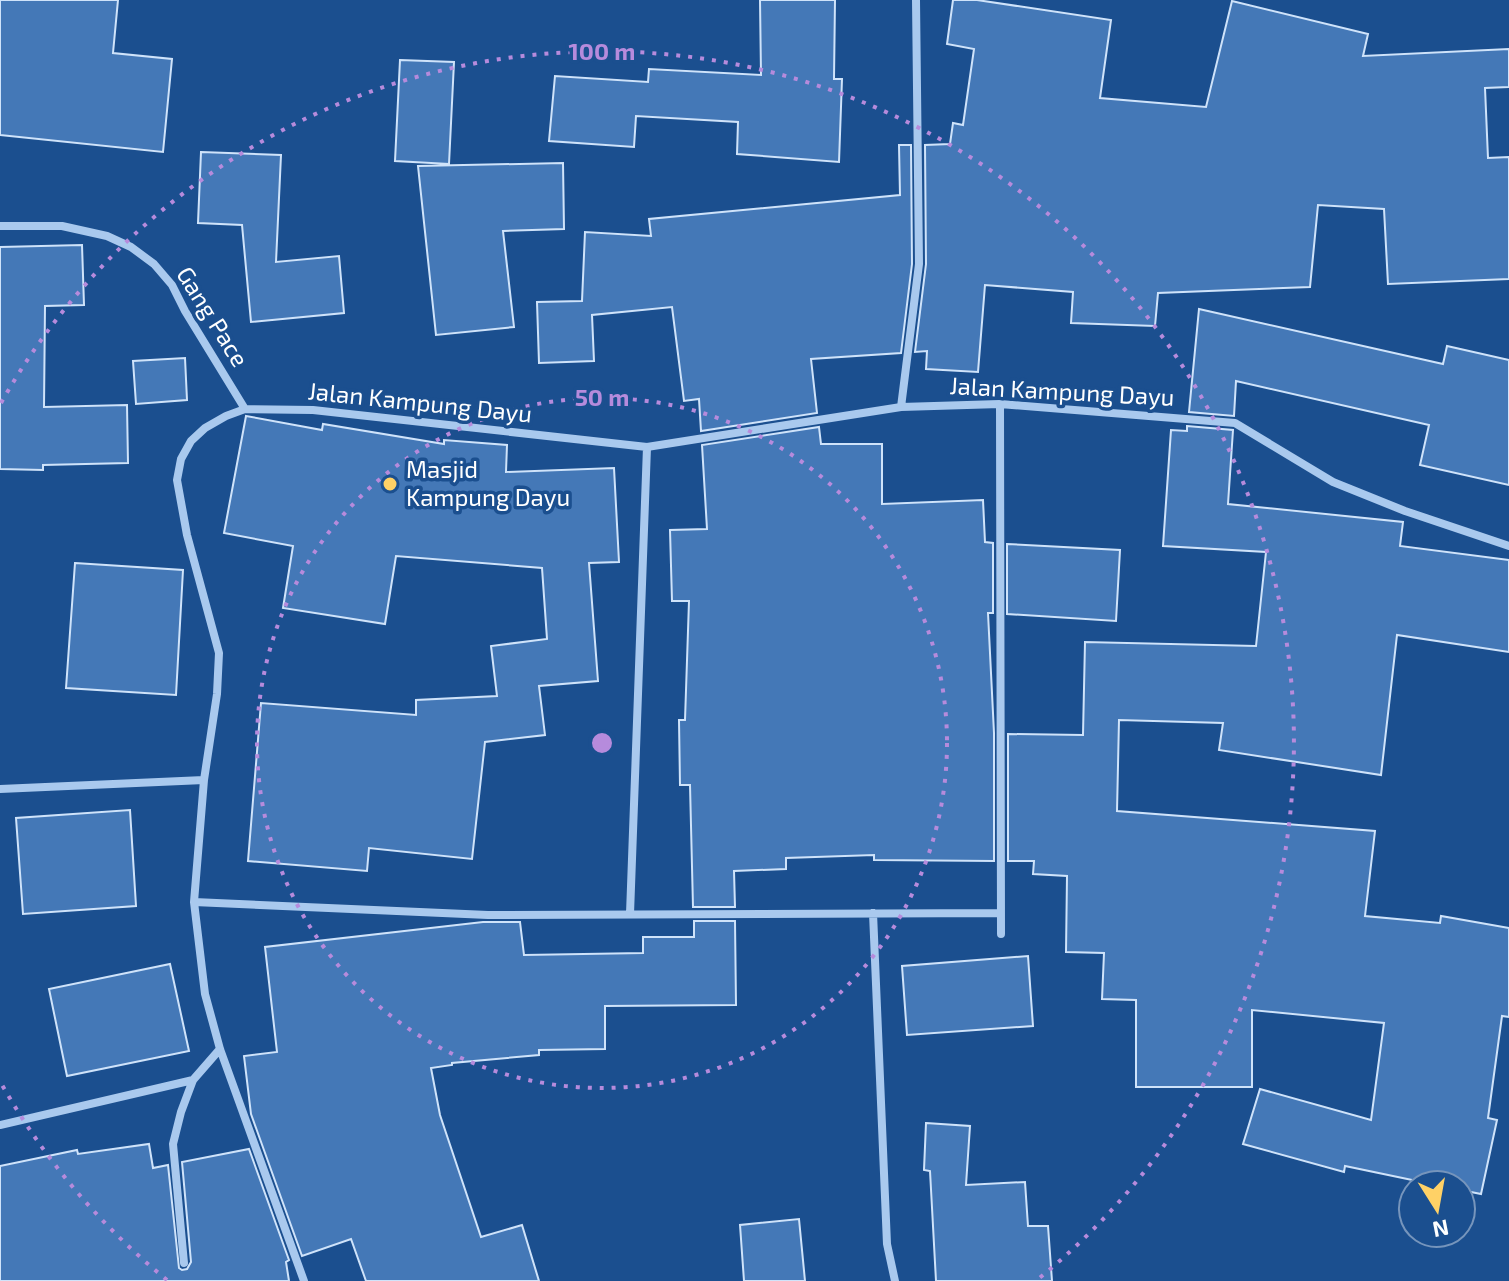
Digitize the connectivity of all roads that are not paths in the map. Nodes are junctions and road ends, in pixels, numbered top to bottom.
1 (916, 0) edge
2 (0, 226) edge
3 (1000, 404) junction
4 (901, 407) junction
5 (245, 409) junction
6 (647, 447) junction
7 (1509, 546) edge
8 (204, 780) junction
9 (0, 789) edge
10 (194, 902) junction
11 (873, 913) junction
12 (1001, 913) junction
13 (630, 914) junction
14 (1001, 934) dead end
15 (220, 1049) junction
16 (193, 1080) junction
17 (0, 1125) edge
18 (184, 1263) dead end
19 (304, 1281) edge
20 (895, 1281) edge

1 - 4 street
2 - 5 street, Gang Pace
3 - 4 street, Jalan Kampung Dayu
3 - 7 street, Jalan Kampung Dayu
3 - 12 street
4 - 6 street, Jalan Kampung Dayu
5 - 6 street, Jalan Kampung Dayu
5 - 8 street, Jalan Kampung Dayu
6 - 13 street
8 - 9 street
8 - 10 street, Jalan Kampung Dayu
10 - 13 street
10 - 15 street, Jalan Kampung Dayu
11 - 12 street
11 - 13 street
11 - 20 street
12 - 14 street
15 - 16 street
15 - 19 street, Jalan Kampung Dayu
16 - 17 street
16 - 18 street

